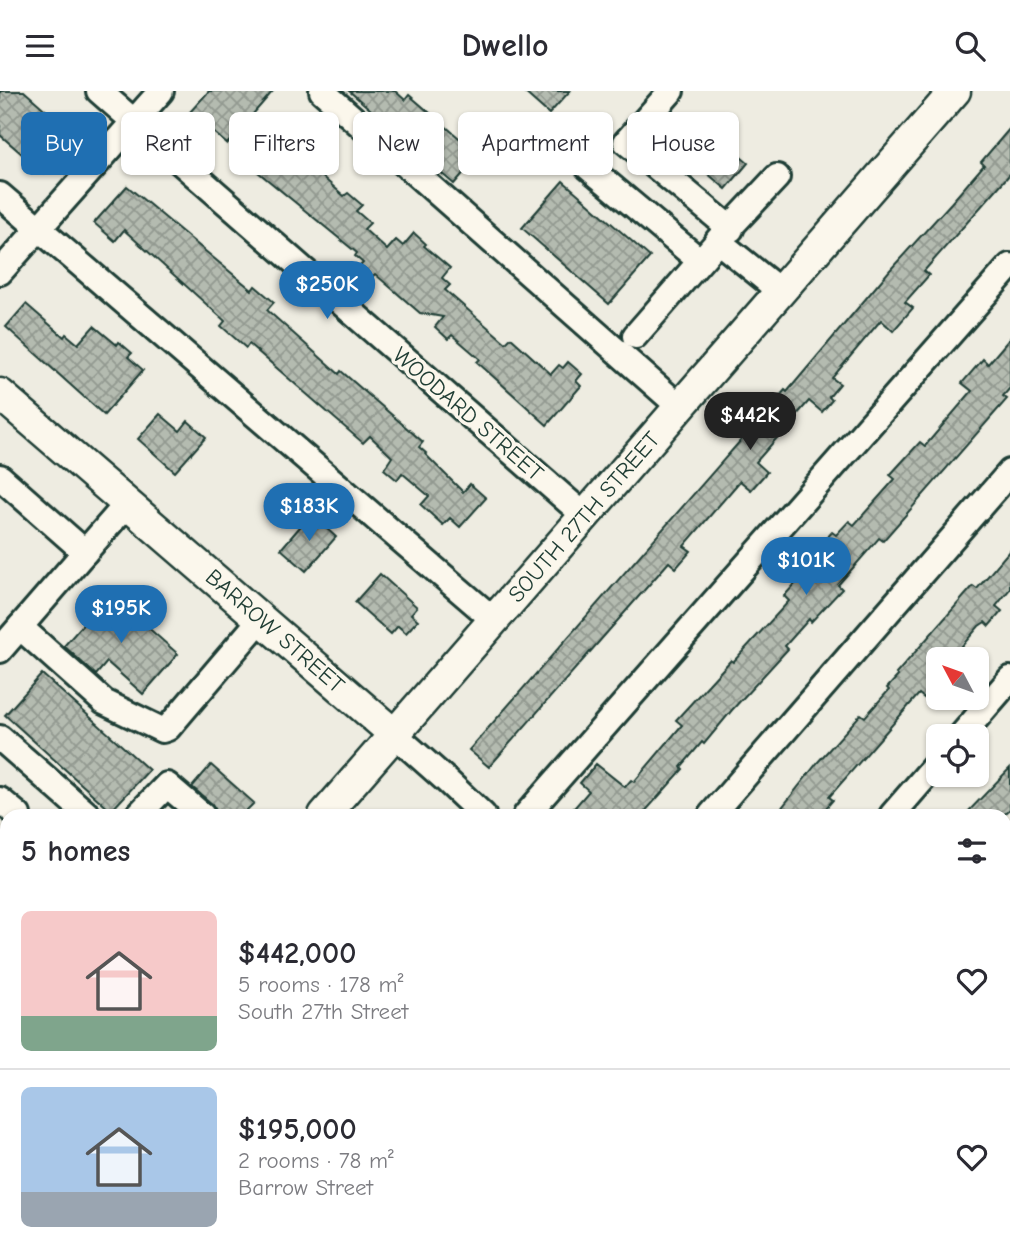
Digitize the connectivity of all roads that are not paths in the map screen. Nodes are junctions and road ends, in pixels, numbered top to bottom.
1 (99, 91) edge
2 (161, 91) edge
3 (322, 91) edge
4 (671, 91) edge
5 (955, 91) edge
6 (123, 112) edge
7 (143, 112) edge
8 (121, 137) edge
9 (195, 175) edge
10 (598, 175) edge
11 (777, 177) dead end
12 (0, 195) edge
13 (39, 228) junction
14 (724, 235) junction
15 (699, 260) junction
16 (1010, 266) edge
17 (0, 272) edge
18 (781, 292) junction
19 (635, 336) dead end
20 (0, 394) edge
21 (680, 407) junction
22 (1010, 472) edge
23 (0, 477) edge
24 (127, 504) junction
25 (585, 516) junction
26 (85, 552) junction
27 (261, 619) junction
28 (494, 620) junction
29 (20, 627) junction
30 (0, 650) edge
31 (1010, 679) edge
32 (971, 724) edge
33 (394, 734) junction
34 (0, 738) edge
35 (926, 776) edge
36 (81, 809) edge
37 (144, 809) edge
38 (195, 809) edge
39 (329, 809) edge
40 (477, 809) edge
41 (531, 809) edge
42 (716, 809) edge
43 (897, 809) edge

1 - 6 street, WOODARD STREET
2 - 7 street
3 - 21 street
4 - 14 street
5 - 18 main road, SOUTH 27TH STREET
8 - 13 street
9 - 25 street, WOODARD STREET
10 - 15 street
11 - 14 street
12 - 13 street
13 - 17 street
13 - 28 street
14 - 15 street
14 - 18 street
15 - 19 street
16 - 41 street
18 - 21 main road, SOUTH 27TH STREET
20 - 24 main road, BARROW STREET
21 - 25 main road, SOUTH 27TH STREET
22 - 42 street
23 - 26 street
24 - 26 street
24 - 27 main road, BARROW STREET
25 - 28 main road, SOUTH 27TH STREET
26 - 29 street
27 - 29 street
27 - 33 main road, BARROW STREET
28 - 33 main road, SOUTH 27TH STREET
29 - 30 street
31 - 32 street
33 - 39 main road, SOUTH 27TH STREET
33 - 40 street, BARROW STREET
34 - 36 street
35 - 43 street
37 - 38 street

